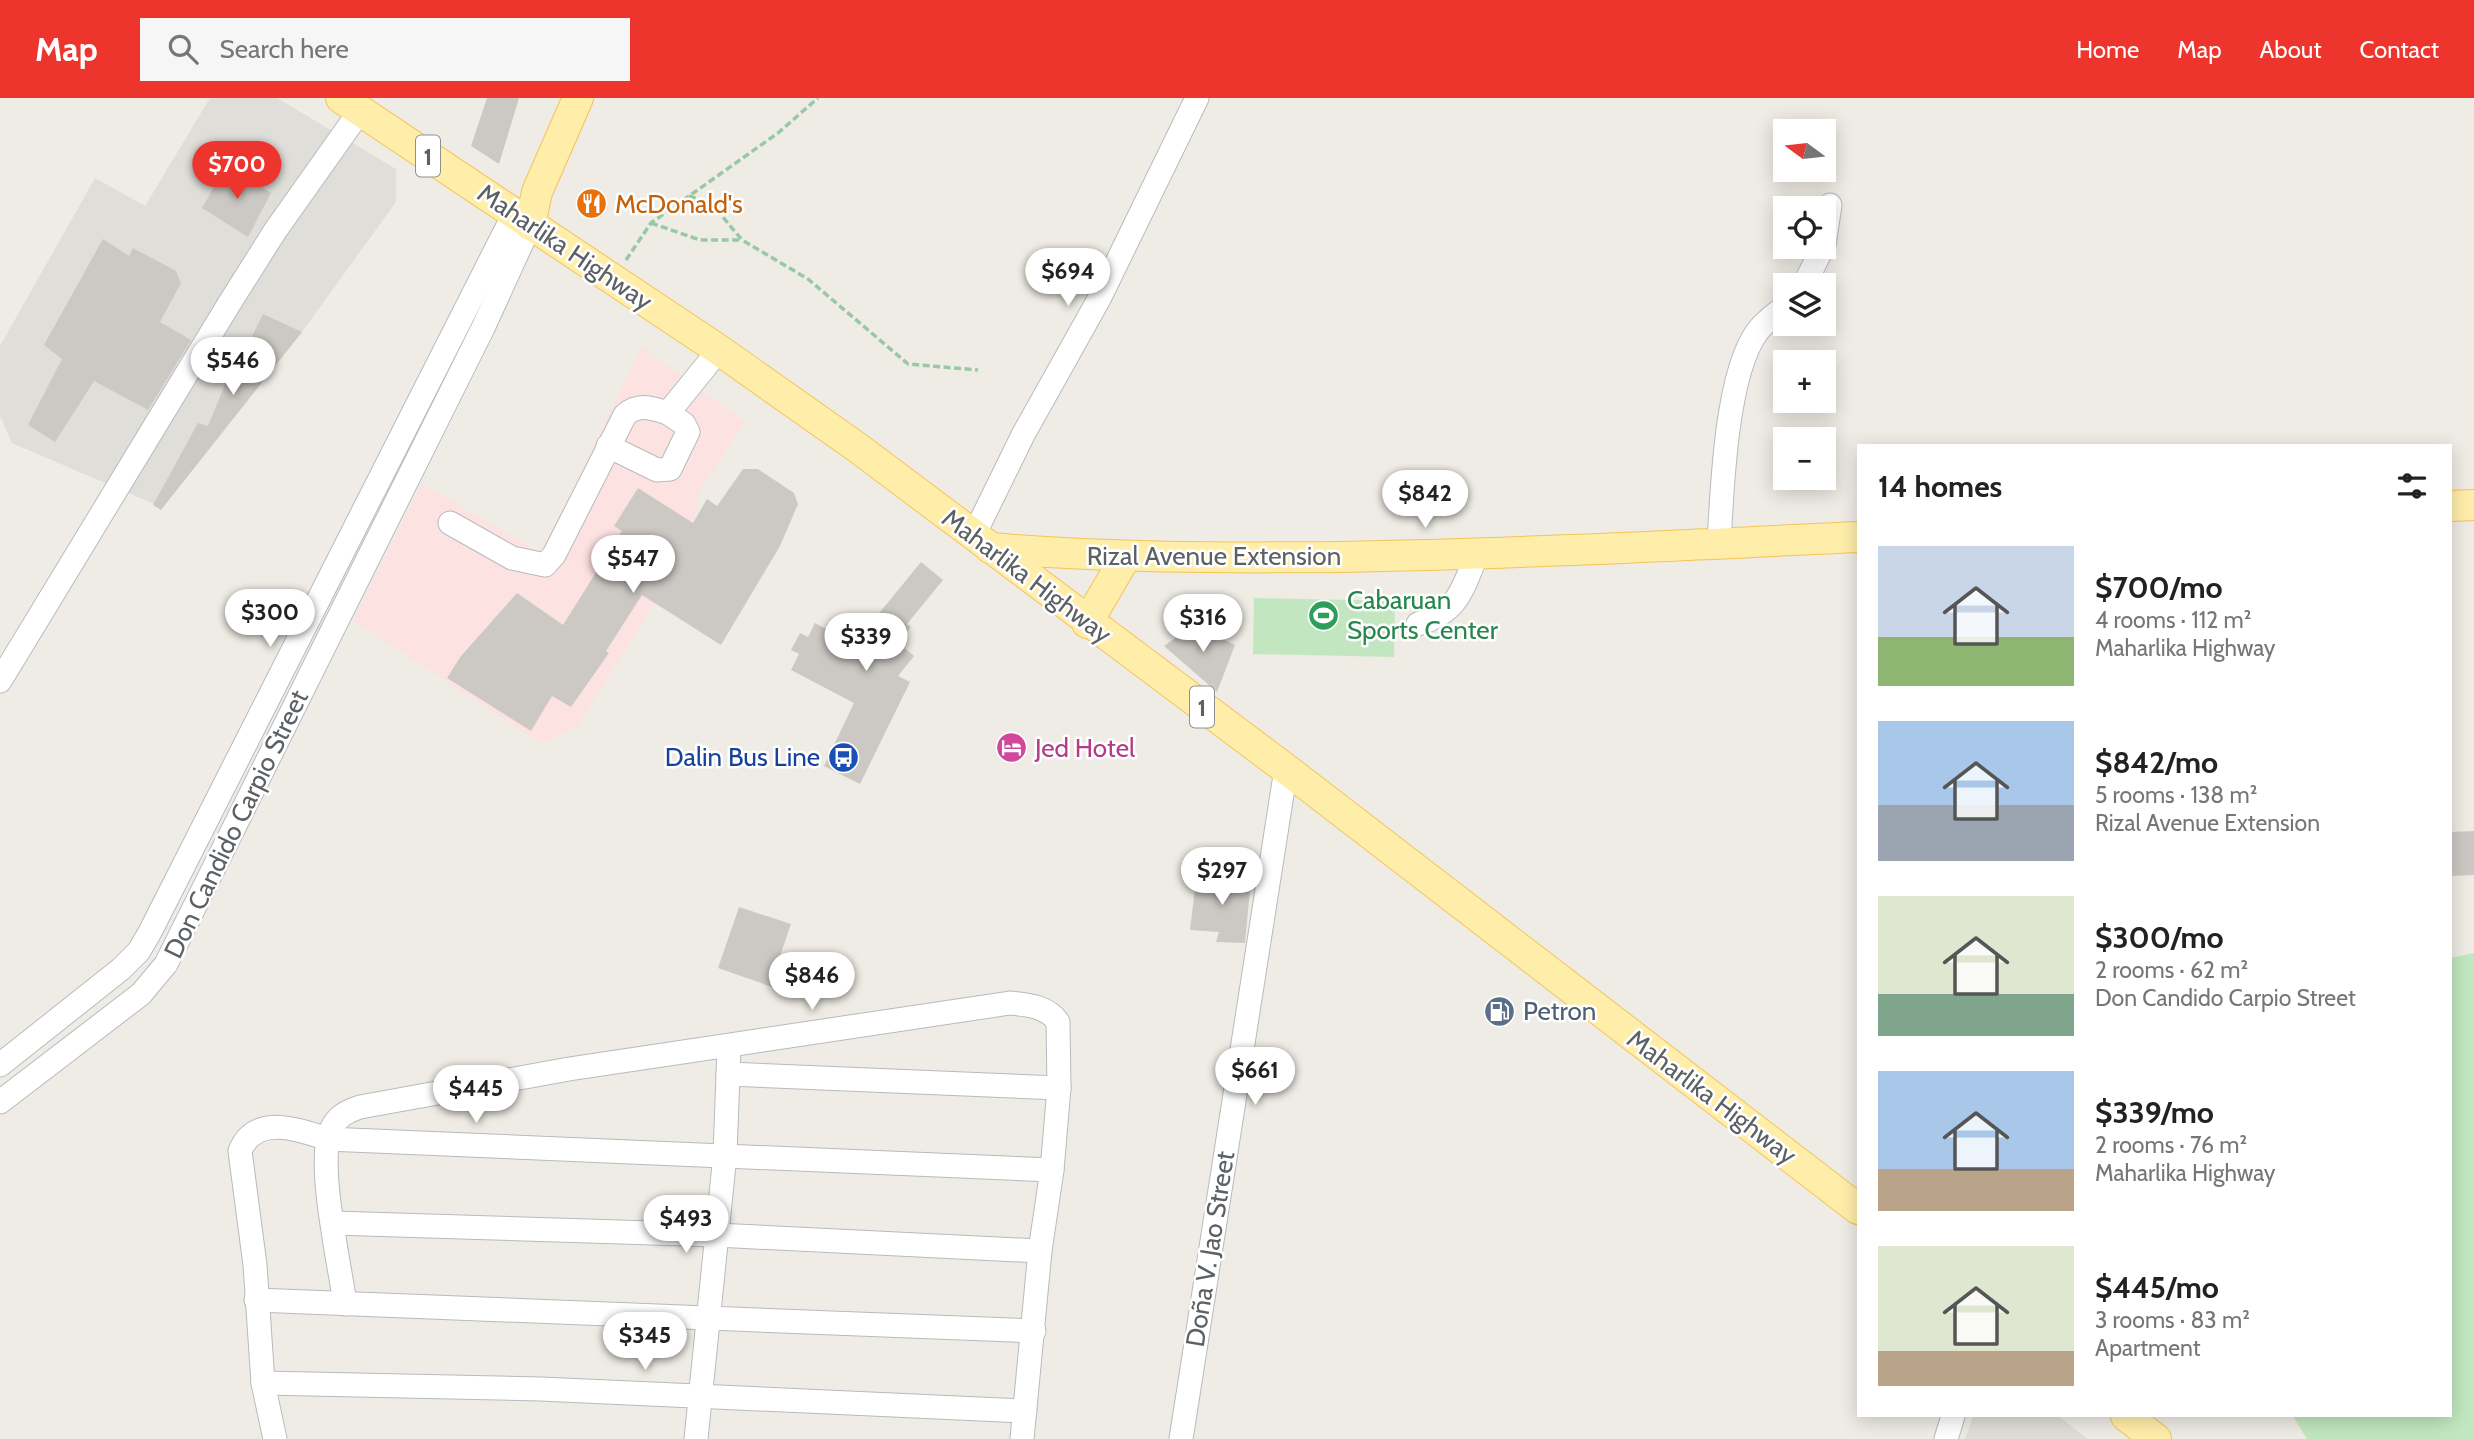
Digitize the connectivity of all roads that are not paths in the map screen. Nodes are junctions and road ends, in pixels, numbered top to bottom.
1 (578, 98) edge
2 (1196, 98) edge
3 (351, 104) edge
4 (522, 219) junction
5 (1773, 317) edge
6 (719, 350) junction
7 (668, 413) junction
8 (608, 446) junction
9 (2474, 505) edge
10 (2452, 506) edge
11 (450, 523) dead end
12 (1857, 537) edge
13 (982, 541) junction
14 (1719, 544) junction
15 (1477, 554) junction
16 (1125, 558) junction
17 (1087, 622) junction
18 (1419, 624) dead end
19 (0, 681) edge
20 (1286, 769) junction
21 (729, 1047) junction
22 (0, 1065) edge
23 (728, 1074) junction
24 (1059, 1087) junction
25 (0, 1102) edge
26 (327, 1139) junction
27 (725, 1154) junction
28 (1052, 1170) junction
29 (1857, 1208) edge
30 (333, 1223) junction
31 (716, 1235) junction
32 (1040, 1251) junction
33 (256, 1300) junction
34 (345, 1304) junction
35 (706, 1319) junction
36 (1034, 1331) junction
37 (263, 1383) junction
38 (699, 1397) junction
39 (1025, 1411) junction
40 (1953, 1417) edge
41 (2127, 1417) edge
42 (275, 1439) edge
43 (696, 1439) edge
44 (1023, 1439) edge
45 (1181, 1439) edge
46 (1946, 1439) edge
47 (2156, 1439) edge

1 - 4 main road
2 - 13 street
3 - 4 main road, Maharlika Highway / 1
3 - 19 street
4 - 6 main road, Maharlika Highway / 1
4 - 22 street, Don Candido Carpio Street
4 - 25 street, Don Candido Carpio Street
5 - 14 street
6 - 7 street
6 - 13 main road, Maharlika Highway / 1
7 - 8 street
7 - 8 street
8 - 11 street
9 - 10 main road
12 - 14 main road, Rizal Avenue Extension
13 - 16 main road, Rizal Avenue Extension
13 - 17 main road, Maharlika Highway / 1
14 - 15 main road, Rizal Avenue Extension
15 - 16 main road, Rizal Avenue Extension
15 - 18 street
16 - 17 main road
17 - 20 main road, Maharlika Highway / 1
20 - 29 main road, Maharlika Highway / 1
20 - 45 street, Doña V. Jao Street
21 - 23 street
21 - 24 street
21 - 26 street
23 - 24 street
23 - 27 street
24 - 28 street
26 - 27 street
26 - 30 street
26 - 33 street
27 - 28 street
27 - 31 street
28 - 32 street
30 - 31 street
30 - 34 street
31 - 32 street
31 - 35 street
32 - 36 street
33 - 34 street
33 - 37 street
34 - 35 street
35 - 36 street
35 - 38 street
36 - 39 street
37 - 38 street
37 - 42 street
38 - 39 street
38 - 43 street
39 - 44 street
40 - 46 street
41 - 47 main road

